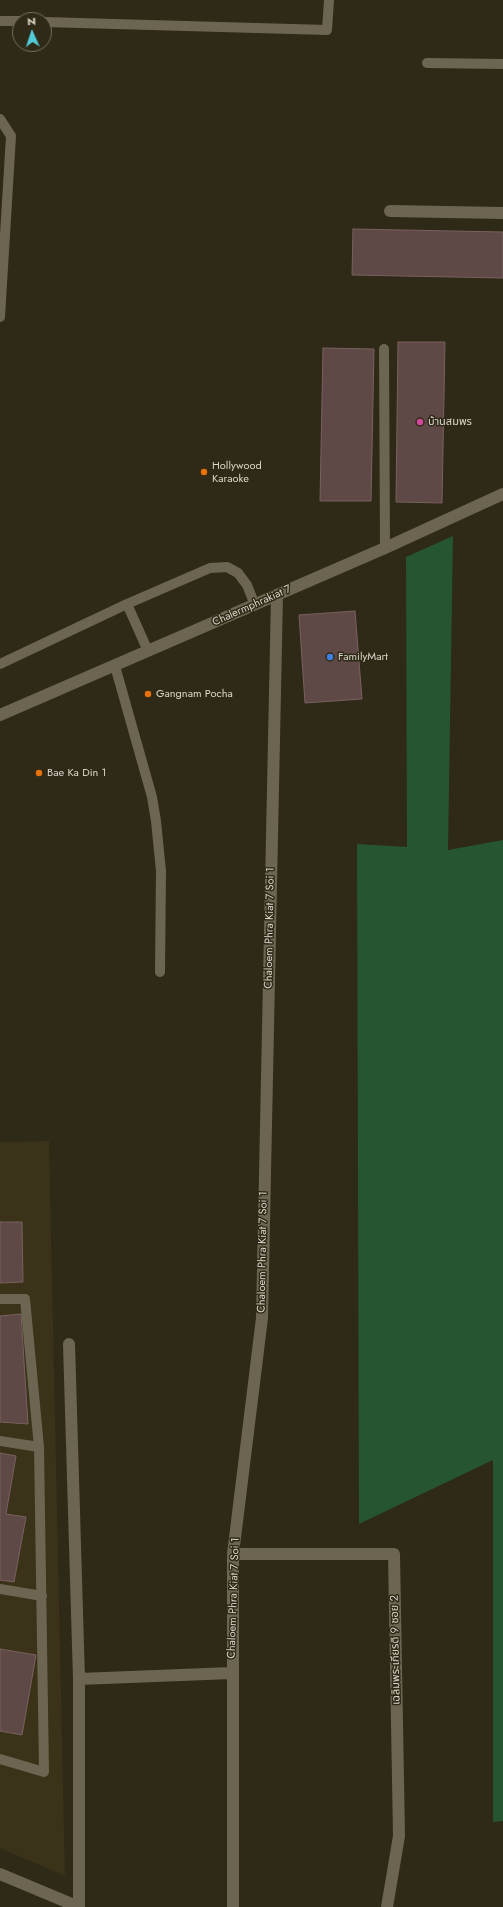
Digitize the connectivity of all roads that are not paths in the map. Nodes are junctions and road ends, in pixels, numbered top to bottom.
1 (329, 0) edge
2 (0, 21) edge
3 (12, 21) edge
4 (52, 22) edge
5 (427, 63) dead end
6 (503, 64) edge
7 (0, 119) edge
8 (390, 211) dead end
9 (503, 213) edge
10 (0, 317) edge
11 (384, 349) dead end
12 (503, 494) edge
13 (385, 548) junction
14 (277, 595) junction
15 (127, 604) junction
16 (255, 605) junction
17 (148, 651) junction
18 (0, 664) edge
19 (115, 666) junction
20 (0, 715) edge
21 (160, 972) dead end
22 (0, 1300) edge
23 (69, 1344) dead end
24 (0, 1441) edge
25 (39, 1447) junction
26 (232, 1554) junction
27 (0, 1589) edge
28 (42, 1596) junction
29 (232, 1672) junction
30 (79, 1679) junction
31 (0, 1759) edge
32 (0, 1874) edge
33 (79, 1907) edge
34 (233, 1907) edge
35 (387, 1907) edge

1 - 4 lane
2 - 3 lane
5 - 6 lane
7 - 10 lane
8 - 9 street
11 - 13 lane
12 - 13 street, Chalermphrakiat 7
13 - 14 street, Chalermphrakiat 7
14 - 16 street, Chalermphrakiat 7
14 - 26 street, Chaloem Phra Kiat 7 Soi 1
15 - 16 lane
15 - 17 lane
15 - 18 lane
16 - 17 street, Chalermphrakiat 7
17 - 19 street, Chalermphrakiat 7
19 - 20 street, Chalermphrakiat 7
19 - 21 lane
22 - 25 lane
23 - 30 street
24 - 25 lane
25 - 28 lane
26 - 29 street, Chaloem Phra Kiat 7 Soi 1
26 - 35 street, เฉลิมพระเกียรติ 9 ซอย 2
27 - 28 lane
28 - 31 lane
29 - 30 street
29 - 34 street, Chaloem Phra Kiat 7 Soi 1
30 - 33 street
32 - 33 street

